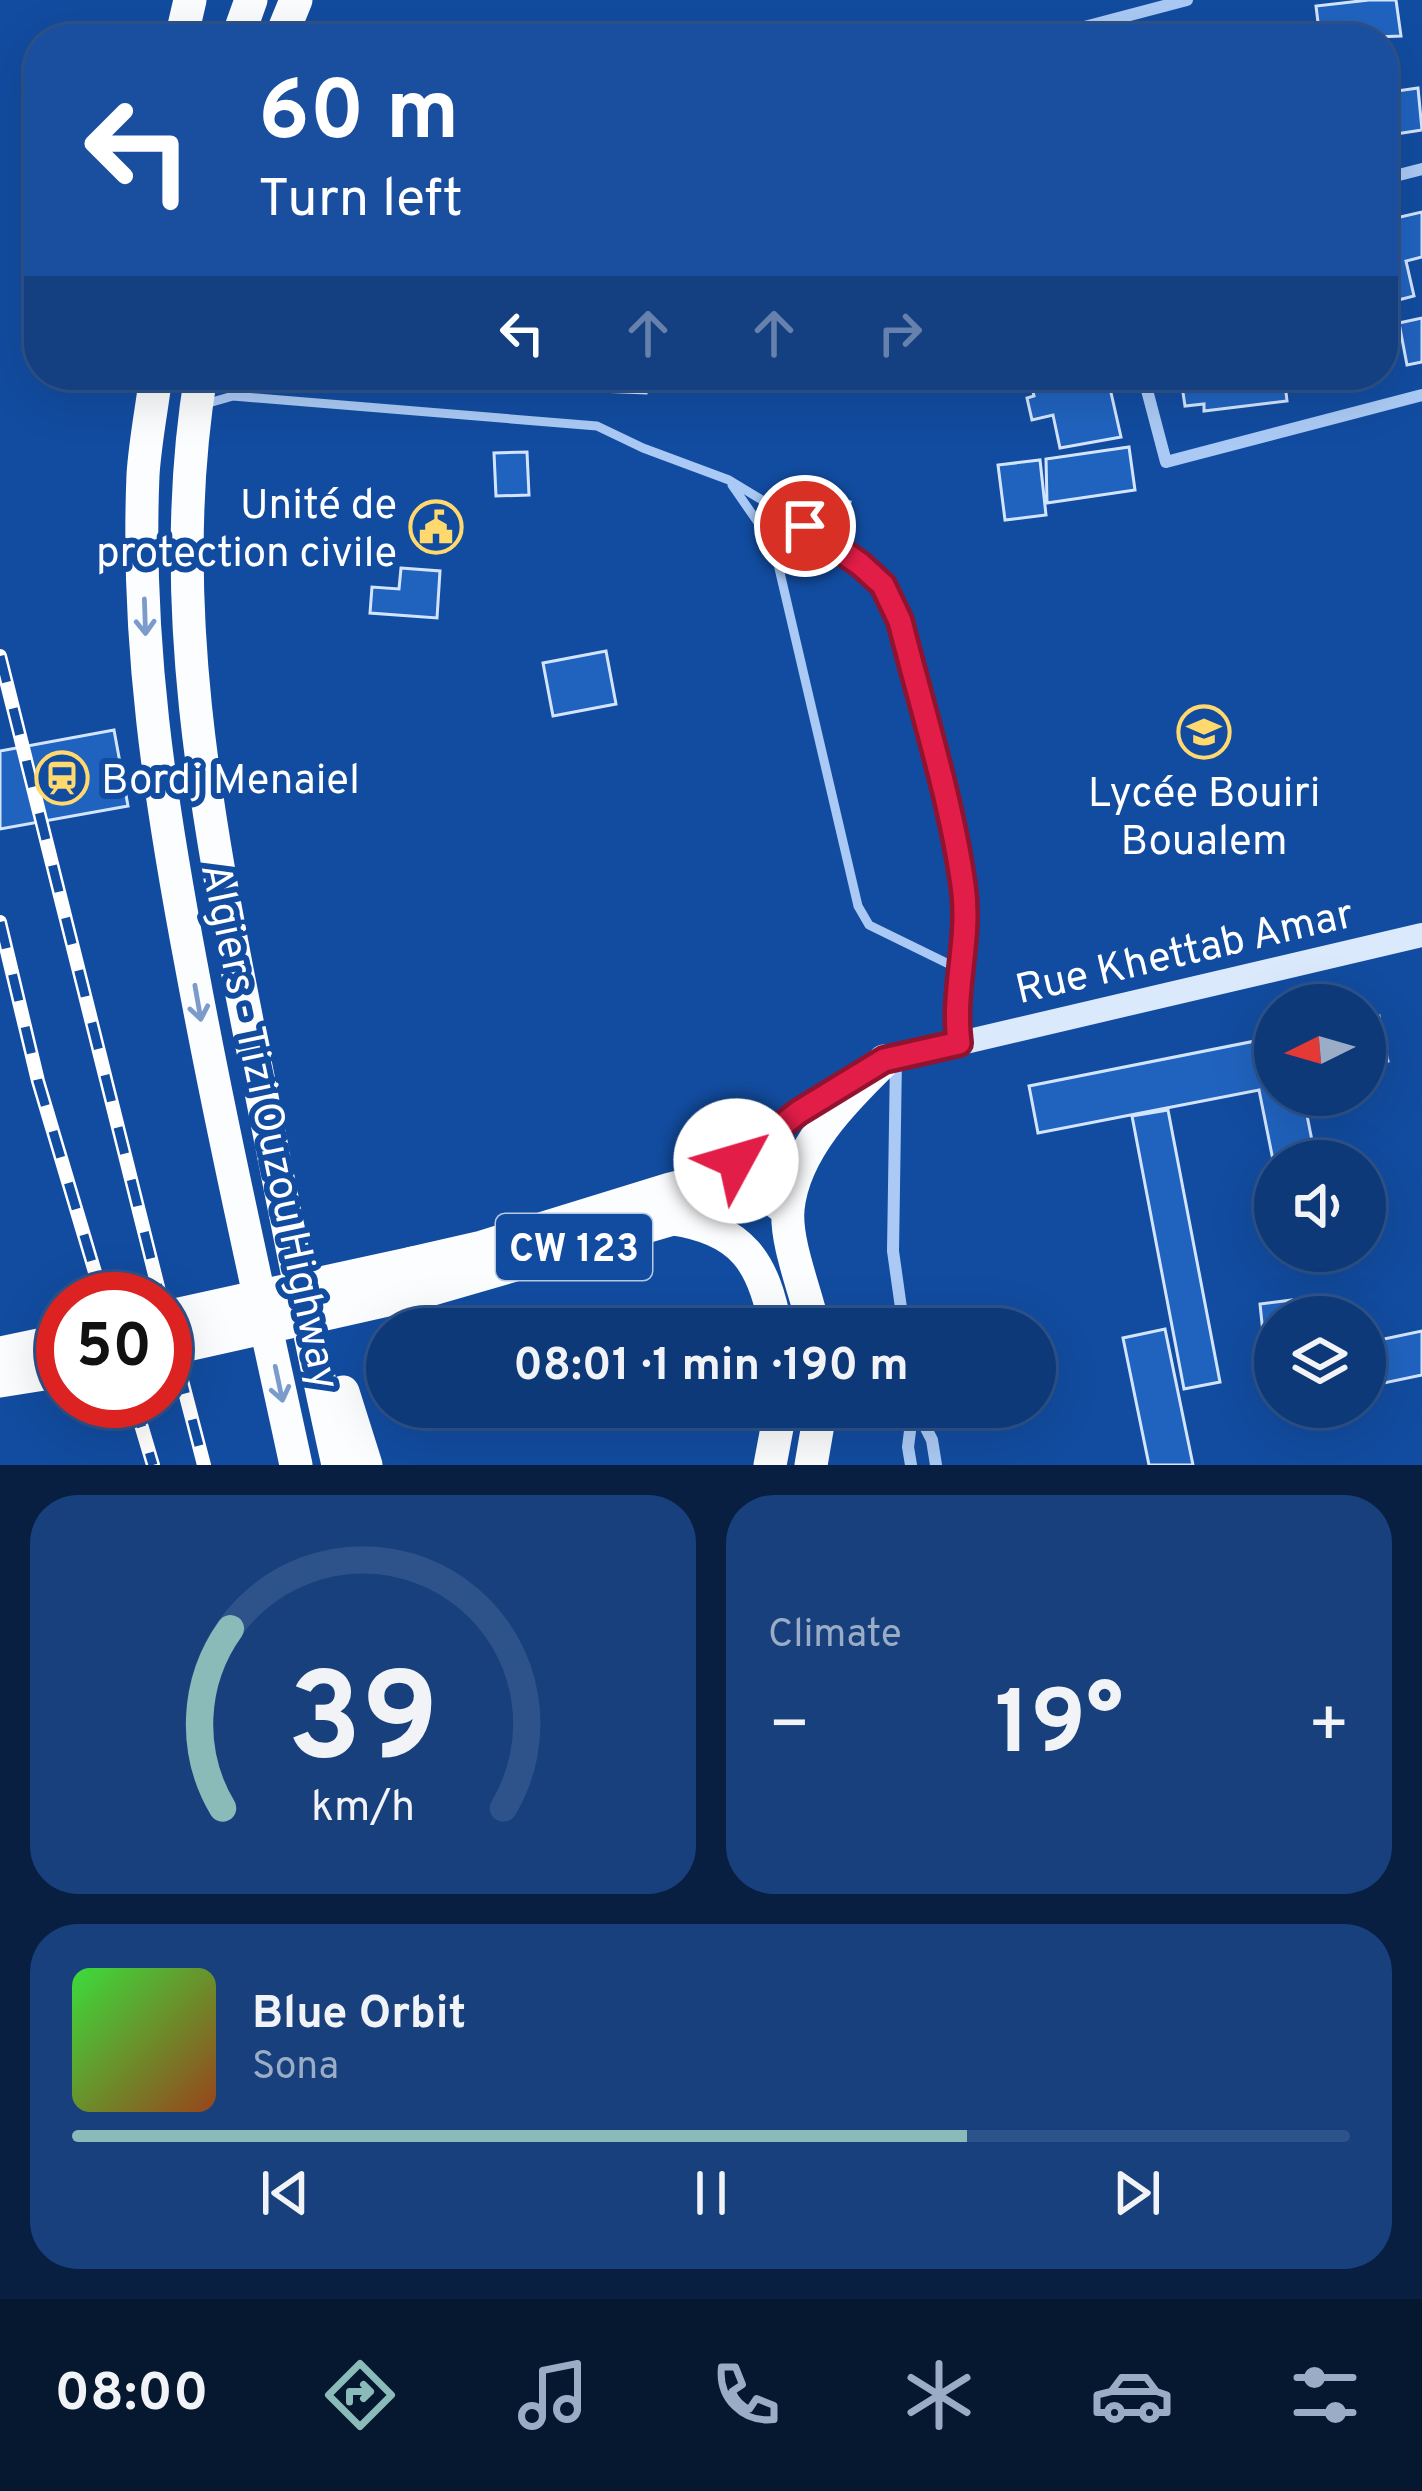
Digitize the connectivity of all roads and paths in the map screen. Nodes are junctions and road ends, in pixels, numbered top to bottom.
1 (1187, 0) edge
2 (1096, 24) edge
3 (154, 390) edge
4 (1147, 390) edge
5 (198, 392) edge
6 (1422, 395) edge
7 (729, 480) junction
8 (1422, 935) edge
9 (962, 970) junction
10 (959, 1043) junction
11 (890, 1059) junction
12 (716, 1178) junction
13 (788, 1210) junction
14 (673, 1219) junction
15 (739, 1244) junction
16 (415, 1278) junction
17 (302, 1299) junction
18 (771, 1308) edge
19 (809, 1308) edge
20 (901, 1308) edge
21 (192, 1313) edge
22 (192, 1342) edge
23 (36, 1346) edge
24 (0, 1353) edge
25 (36, 1375) edge
26 (0, 1381) edge
27 (777, 1428) edge
28 (817, 1428) edge
29 (911, 1428) edge
30 (925, 1428) edge
31 (296, 1465) edge
32 (338, 1465) edge
33 (366, 1465) edge
34 (770, 1465) edge
35 (811, 1465) edge
36 (911, 1465) edge
37 (936, 1465) edge

1 - 2 street
3 -> 31 highway, Algiers - Tizi Ouzou Highway
4 - 6 street
5 - 7 lane
5 - 17 highway, Algiers - Tizi Ouzou Highway
7 - 9 lane
7 - 9 lane
8 - 10 main road, Rue Khettab Amar / CW 123
9 - 10 lane
10 - 11 main road, Rue Khettab Amar / CW 123
11 - 12 main road, Rue Khettab Amar / CW 123
11 - 13 highway
11 - 20 street
12 - 13 highway
12 - 14 highway, CW 123
12 - 15 highway
12 - 16 highway, CW 123
13 - 19 highway
14 - 15 highway
14 - 16 highway, CW 123
15 - 18 highway
16 - 17 highway, CW 123, bridge
16 - 22 highway, CW 123, bridge
17 - 21 highway, CW 123, bridge
17 - 32 highway, Algiers - Tizi Ouzou Highway
17 - 33 highway
23 - 24 highway
25 - 26 highway
27 - 34 highway
28 - 35 highway
29 - 36 street
30 - 37 street

